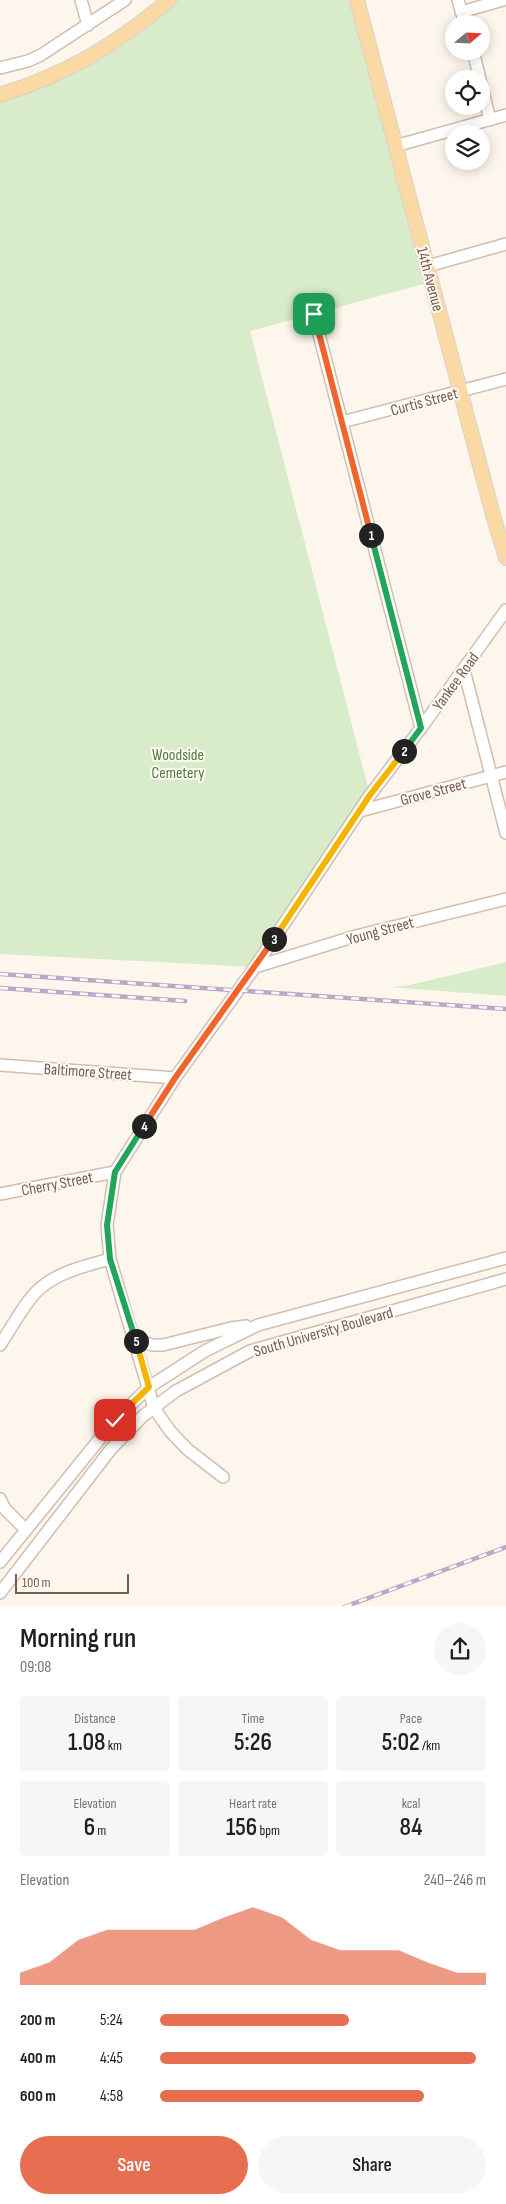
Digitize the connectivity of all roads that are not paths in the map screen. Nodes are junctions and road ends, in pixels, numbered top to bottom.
1 (81, 0) edge
2 (125, 0) edge
3 (169, 0) edge
4 (357, 0) edge
5 (458, 0) edge
6 (503, 0) edge
7 (461, 12) junction
8 (462, 15) edge
9 (88, 25) junction
10 (0, 68) edge
11 (0, 95) edge
12 (489, 115) edge
13 (506, 115) edge
14 (490, 120) junction
15 (395, 146) junction
16 (506, 244) edge
17 (428, 266) junction
18 (314, 314) dead end
19 (506, 379) edge
20 (460, 391) junction
21 (342, 422) junction
22 (506, 558) edge
23 (506, 610) edge
24 (464, 670) junction
25 (421, 728) junction
26 (506, 772) edge
27 (491, 776) junction
28 (360, 811) junction
29 (506, 833) edge
30 (506, 899) edge
31 (256, 967) junction
32 (0, 1065) edge
33 (175, 1078) junction
34 (115, 1172) junction
35 (0, 1194) edge
36 (506, 1258) edge
37 (110, 1259) junction
38 (506, 1279) edge
39 (258, 1325) junction
40 (135, 1339) junction
41 (0, 1345) edge
42 (149, 1387) junction
43 (154, 1408) junction
44 (223, 1477) dead end
45 (0, 1499) edge
46 (25, 1529) junction
47 (0, 1562) edge
48 (0, 1594) edge

1 - 9 street
2 - 9 street
3 - 11 main road
4 - 15 main road, 14th Avenue
5 - 7 street
6 - 7 street
7 - 8 street
9 - 10 street
12 - 14 street
13 - 14 street
14 - 15 street
15 - 17 main road, 14th Avenue
16 - 17 street
17 - 20 main road, 14th Avenue
18 - 21 street
19 - 20 street, Curtis Street
20 - 21 street, Curtis Street
20 - 22 main road, 14th Avenue
21 - 25 street
23 - 24 street, Yankee Road
24 - 25 street, Yankee Road
24 - 27 street
25 - 28 street, Yankee Road
26 - 27 street, Grove Street
27 - 28 street, Grove Street
27 - 29 street
28 - 31 street, Yankee Road
30 - 31 street, Young Street
31 - 33 street, Yankee Road
32 - 33 street, Baltimore Street
33 - 34 street, Yankee Road
34 - 35 street, Cherry Street
34 - 37 street
36 - 39 street, South University Boulevard
37 - 40 street
37 - 41 street
38 - 43 street, South University Boulevard
39 - 40 street
39 - 42 street, South University Boulevard
40 - 42 street
42 - 43 street
42 - 46 street, South University Boulevard
43 - 44 street
43 - 48 street, South University Boulevard
45 - 46 street
46 - 47 street, South University Boulevard

